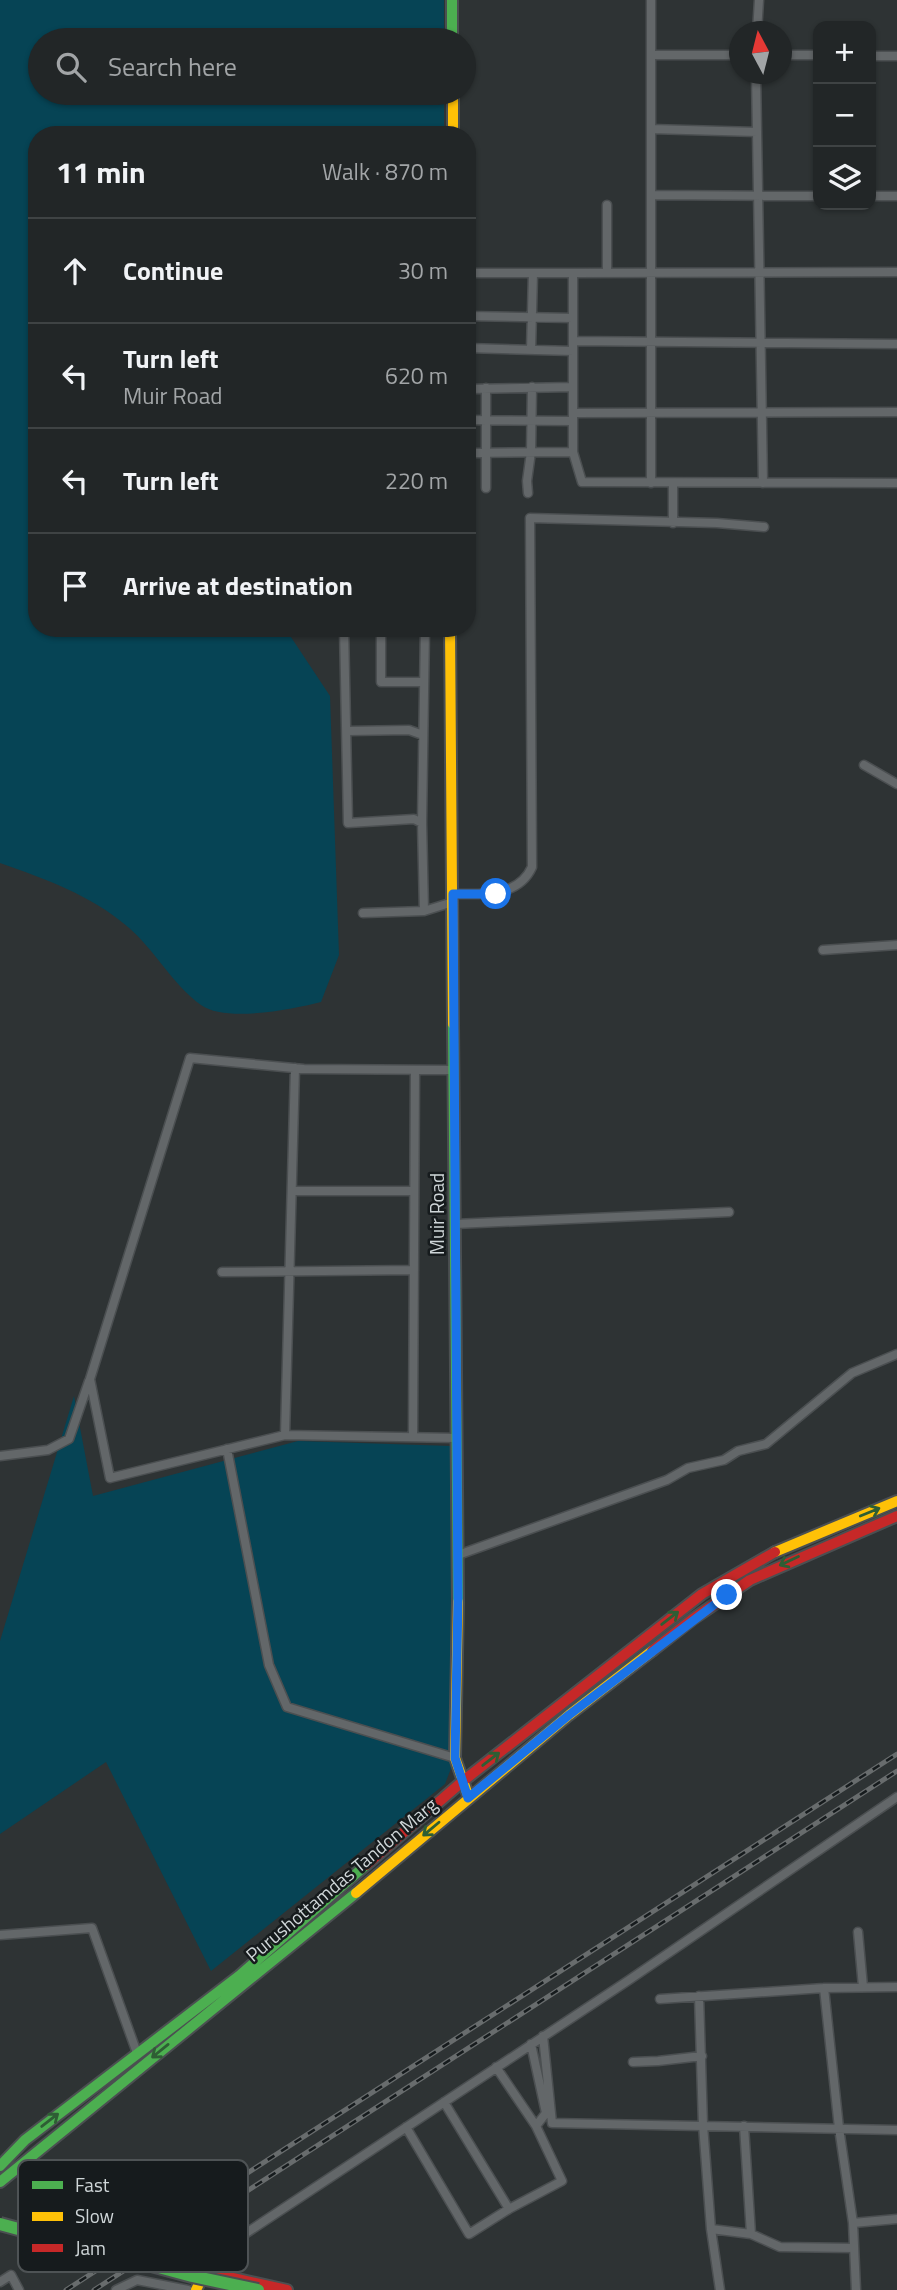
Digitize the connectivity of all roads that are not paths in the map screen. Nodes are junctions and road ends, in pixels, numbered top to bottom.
1 (452, 0) edge
2 (651, 0) edge
3 (759, 0) edge
4 (758, 21) edge
5 (452, 28) edge
6 (651, 55) junction
7 (729, 55) edge
8 (792, 55) edge
9 (813, 55) edge
10 (876, 55) edge
11 (897, 56) edge
12 (756, 84) edge
13 (453, 105) edge
14 (453, 126) edge
15 (651, 129) junction
16 (757, 132) junction
17 (651, 195) junction
18 (759, 195) junction
19 (813, 195) edge
20 (876, 196) edge
21 (897, 196) edge
22 (607, 205) dead end
23 (652, 272) junction
24 (897, 272) edge
25 (476, 273) edge
26 (533, 273) junction
27 (573, 273) junction
28 (607, 273) junction
29 (761, 273) junction
30 (476, 316) edge
31 (532, 317) junction
32 (573, 318) junction
33 (651, 341) junction
34 (762, 342) junction
35 (897, 344) edge
36 (573, 346) junction
37 (476, 348) edge
38 (531, 349) junction
39 (532, 387) junction
40 (573, 387) junction
41 (486, 388) junction
42 (476, 389) edge
43 (763, 412) junction
44 (897, 412) edge
45 (651, 413) junction
46 (573, 417) junction
47 (476, 420) edge
48 (486, 420) junction
49 (532, 420) junction
50 (531, 452) junction
51 (573, 452) junction
52 (476, 453) edge
53 (486, 453) junction
54 (651, 483) junction
55 (673, 483) junction
56 (763, 483) junction
57 (897, 483) edge
58 (486, 488) dead end
59 (528, 493) dead end
60 (673, 523) junction
61 (764, 527) dead end
62 (344, 637) edge
63 (382, 637) edge
64 (425, 637) edge
65 (450, 637) edge
66 (424, 682) junction
67 (348, 731) junction
68 (424, 735) junction
69 (864, 765) dead end
70 (897, 783) edge
71 (422, 823) junction
72 (453, 898) junction
73 (424, 911) junction
74 (363, 913) dead end
75 (897, 945) edge
76 (823, 950) dead end
77 (295, 1068) junction
78 (415, 1070) junction
79 (454, 1070) junction
80 (292, 1191) junction
81 (414, 1191) junction
82 (729, 1212) dead end
83 (455, 1224) junction
84 (414, 1270) junction
85 (290, 1271) junction
86 (222, 1272) dead end
87 (897, 1354) edge
88 (90, 1379) junction
89 (285, 1435) junction
90 (413, 1437) junction
91 (457, 1438) junction
92 (227, 1449) junction
93 (0, 1456) edge
94 (897, 1501) edge
95 (897, 1516) edge
96 (458, 1555) junction
97 (455, 1758) junction
98 (463, 1781) junction
99 (897, 1797) edge
100 (468, 1798) junction
101 (859, 1932) dead end
102 (0, 1935) edge
103 (863, 1987) junction
104 (897, 1987) edge
105 (824, 1988) junction
106 (699, 1996) junction
107 (660, 1999) dead end
108 (543, 2036) junction
109 (531, 2044) junction
110 (137, 2053) junction
111 (702, 2056) junction
112 (633, 2062) dead end
113 (496, 2067) junction
114 (444, 2102) junction
115 (536, 2126) junction
116 (703, 2126) junction
117 (744, 2126) junction
118 (406, 2127) junction
119 (839, 2128) junction
120 (897, 2130) edge
121 (25, 2140) junction
122 (0, 2149) edge
123 (27, 2160) edge
124 (0, 2166) edge
125 (18, 2167) edge
126 (0, 2182) edge
127 (509, 2209) junction
128 (897, 2219) edge
129 (853, 2223) junction
130 (0, 2224) edge
131 (18, 2229) edge
132 (711, 2229) junction
133 (248, 2232) edge
134 (751, 2234) junction
135 (854, 2248) junction
136 (177, 2272) edge
137 (206, 2272) joint
138 (0, 2282) edge
139 (19, 2290) edge
140 (116, 2290) edge
141 (188, 2290) edge
142 (196, 2290) edge
143 (258, 2290) edge
144 (287, 2290) edge
145 (720, 2290) edge
146 (856, 2290) edge

1 - 5 main road
2 - 6 street
3 - 4 street
6 - 7 street
6 - 15 street
8 - 9 street
10 - 11 street
12 - 16 street
13 - 14 main road
15 - 16 street
15 - 17 street
16 - 18 street
17 - 18 street
17 - 23 street
18 - 19 street
18 - 29 street
20 - 21 street
22 - 28 street
23 - 28 street
23 - 29 street
23 - 33 street
24 - 29 street
25 - 26 street
26 - 27 street
26 - 31 street
27 - 28 street
27 - 32 street
29 - 34 street
30 - 31 street
31 - 32 street
31 - 38 street
32 - 36 street
33 - 34 street
33 - 36 street
33 - 45 street
34 - 35 street
34 - 43 street
36 - 38 street
36 - 40 street
37 - 38 street
39 - 40 street
39 - 41 street
39 - 49 street
40 - 46 street
41 - 42 street
41 - 48 street
43 - 44 street
43 - 45 street
43 - 56 street
45 - 46 street
45 - 54 street
46 - 49 street
46 - 51 street
47 - 48 street
48 - 49 street
48 - 53 street
49 - 50 street
50 - 51 street
50 - 53 street
50 - 59 street
51 - 54 street
52 - 53 street
53 - 58 street
54 - 55 street
55 - 56 street
55 - 60 street
56 - 57 street
60 - 61 street
60 - 72 street
62 - 67 street
63 - 66 street
64 - 66 street
65 - 72 main road, Muir Road
66 - 68 street
67 - 68 street
67 - 71 street
68 - 71 street
69 - 70 street
71 - 73 street
72 - 73 street
72 - 79 main road, Muir Road
73 - 74 street
75 - 76 street
77 - 78 street
77 - 80 street
77 - 88 street
78 - 79 street
78 - 81 street
79 - 83 main road, Muir Road
80 - 81 street
80 - 85 street
81 - 84 street
82 - 83 street
83 - 91 main road, Muir Road
84 - 85 street
84 - 90 street
85 - 86 street
85 - 89 street
87 - 96 street
88 - 92 street
88 - 93 street
89 - 90 street
89 - 92 street
90 - 91 street
91 - 96 main road, Muir Road
92 - 97 street
98 -> 94 main road
95 -> 100 main road, Purushottamdas Tandon Marg
96 - 97 main road, Muir Road
97 - 98 main road, Muir Road
98 - 100 main road, Muir Road
98 - 110 main road
99 - 108 street
100 -> 123 main road, Purushottamdas Tandon Marg
101 - 103 street
102 - 110 street
103 - 104 street
103 - 105 street
105 - 106 street
105 - 119 street
106 - 107 street
106 - 111 street
108 - 109 street
108 - 116 street
109 - 113 street
109 - 115 street
121 -> 110 main road
111 - 112 street
111 - 116 street
113 - 114 street
113 - 115 street
114 - 118 street
114 - 127 street
115 - 127 street
116 - 117 street
116 - 132 street
117 - 119 street
117 - 134 street
118 - 127 street
118 - 133 street
119 - 120 street
119 - 129 street
121 - 122 main road
121 - 124 main road
125 -> 126 main road, Purushottamdas Tandon Marg
128 - 129 street
129 - 135 street
130 - 131 main road, bridge
132 - 134 street
132 - 145 street
134 - 135 street
135 - 146 street
136 - 143 main road, bridge
137 - 142 main road
137 - 144 main road
138 - 139 street
140 - 141 street

